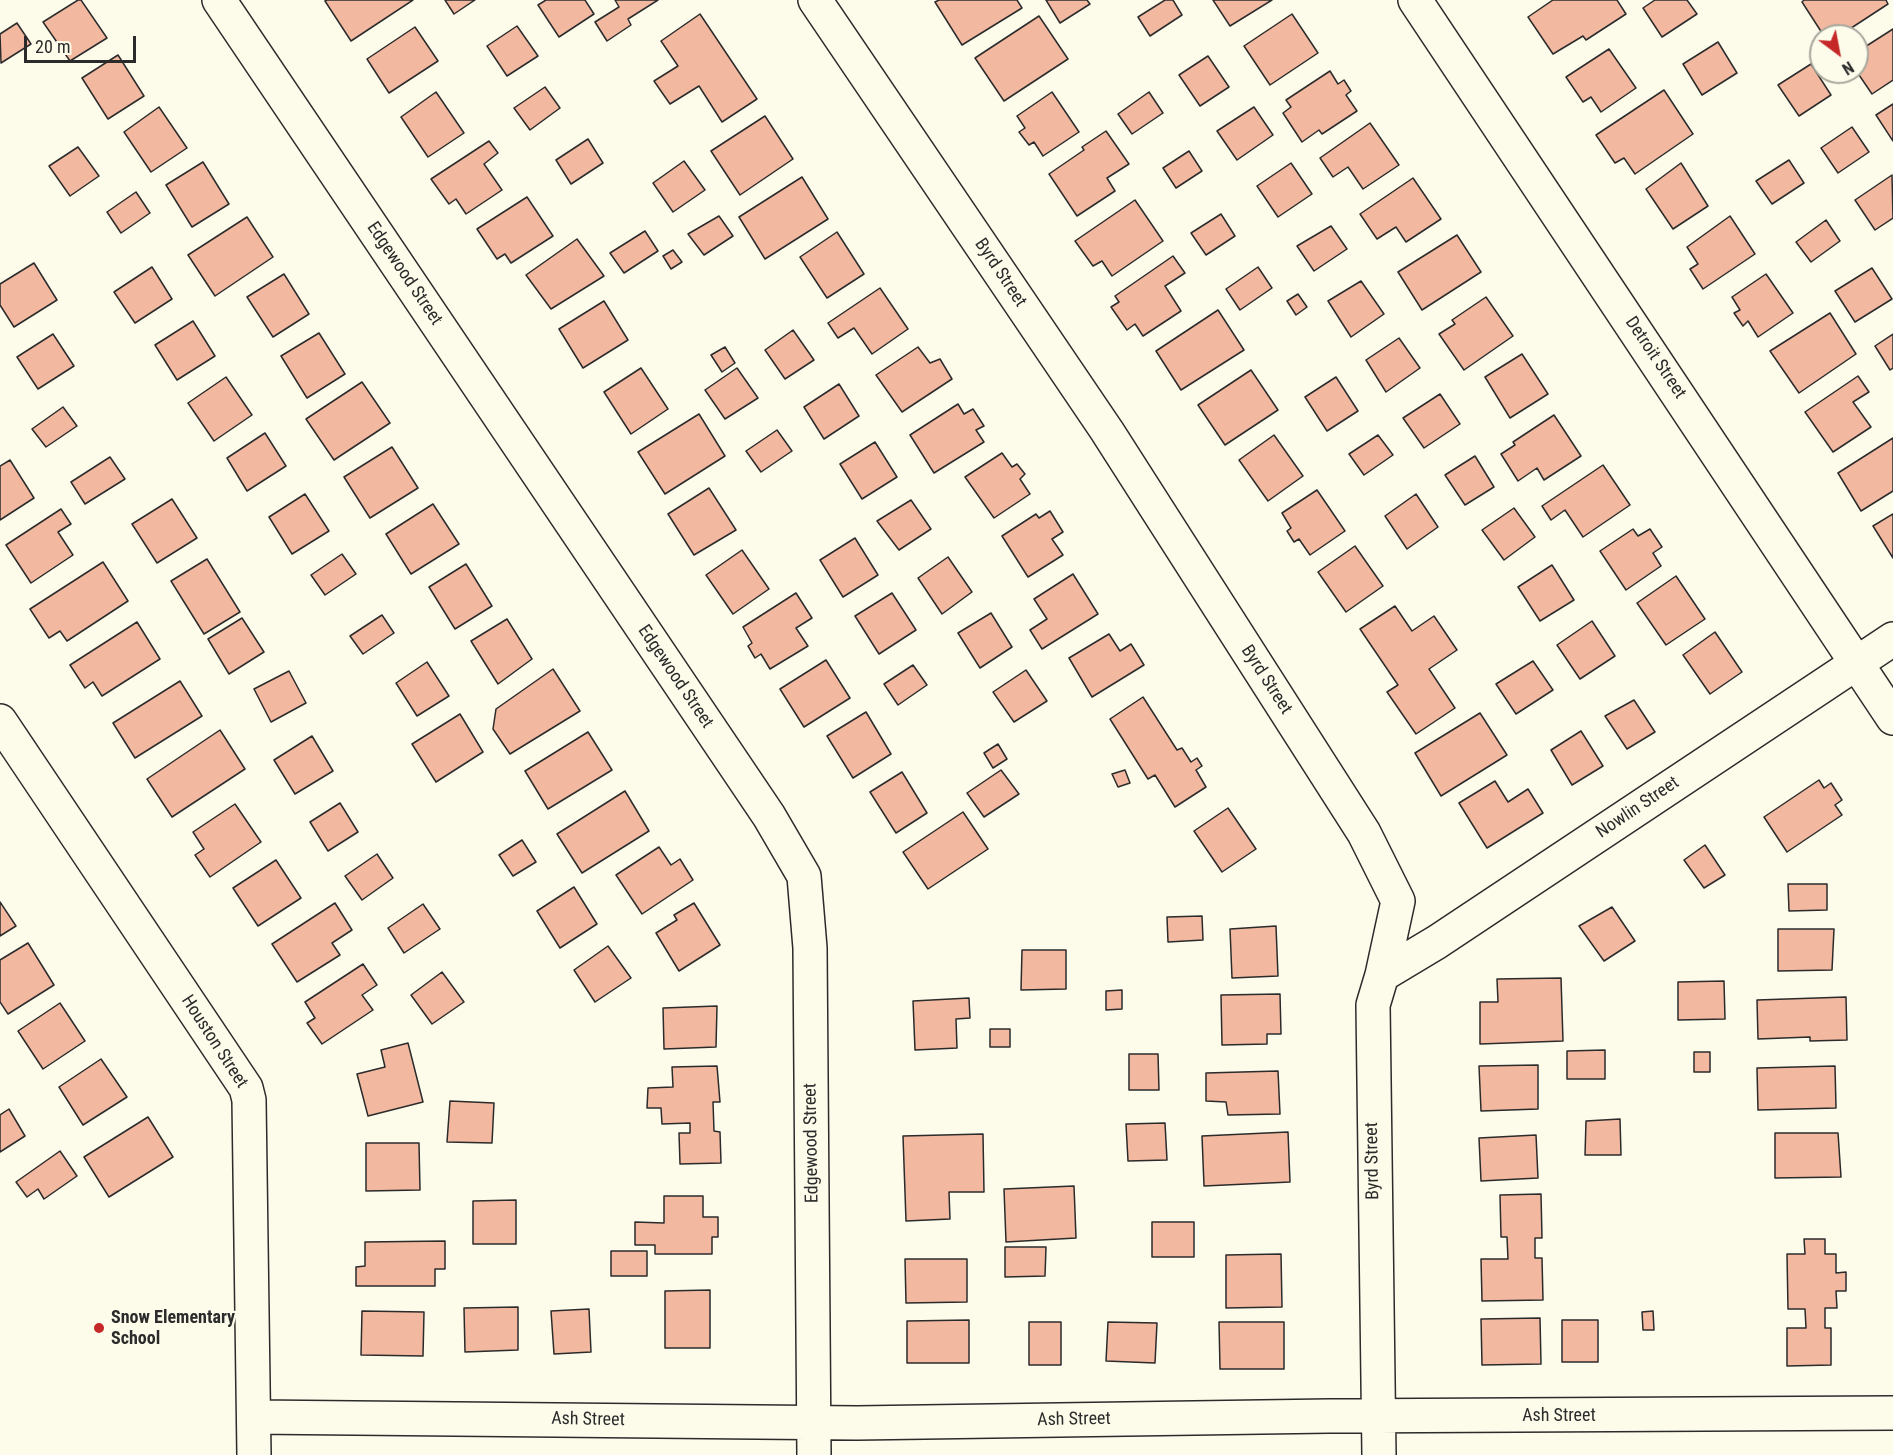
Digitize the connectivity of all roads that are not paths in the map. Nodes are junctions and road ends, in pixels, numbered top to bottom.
1 (219, 0) edge
2 (815, 0) edge
3 (1415, 0) edge
4 (1893, 639) edge
5 (1858, 662) junction
6 (1893, 718) edge
7 (0, 721) edge
8 (1382, 975) junction
9 (1893, 1413) edge
10 (254, 1417) junction
11 (1379, 1417) junction
12 (814, 1439) edge
13 (254, 1455) edge
14 (1379, 1455) edge

1 - 12 street, Edgewood Street
2 - 8 street, Byrd Street
3 - 5 street, Detroit Street
4 - 5 street, Nowlin Street
5 - 6 street, Detroit Street
5 - 8 street, Nowlin Street
7 - 10 street, Houston Street
8 - 11 street, Byrd Street
9 - 11 street, Ash Street
10 - 12 street, Ash Street
10 - 13 street, Houston Street
11 - 12 street, Ash Street
11 - 14 street, Byrd Street

